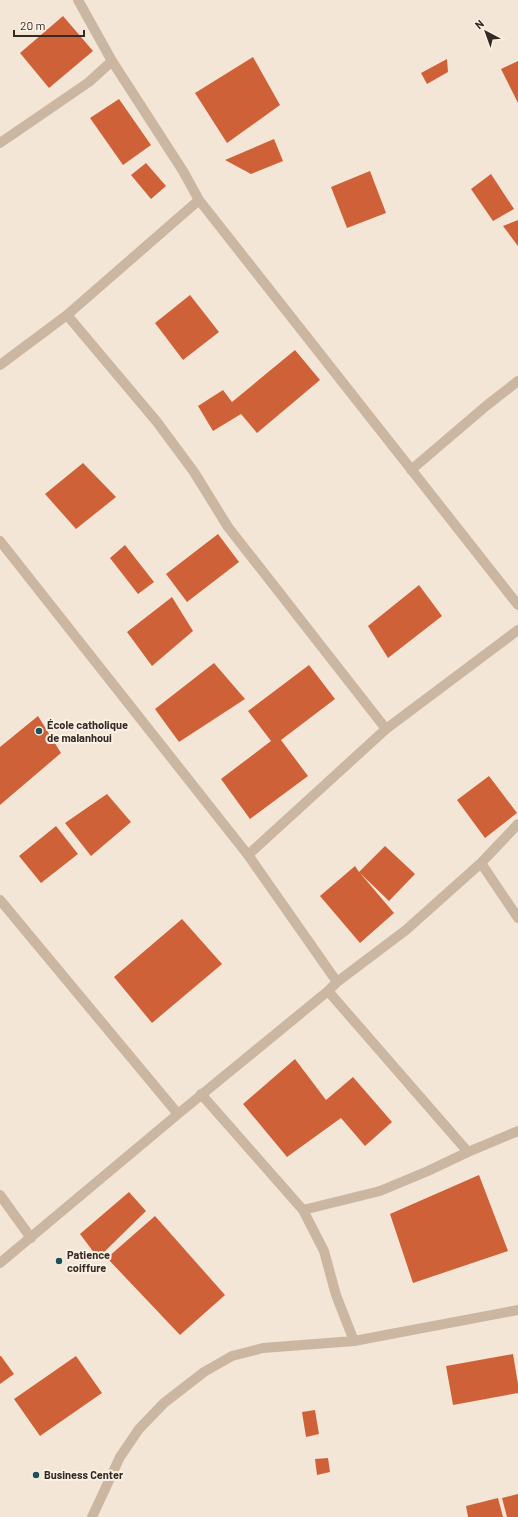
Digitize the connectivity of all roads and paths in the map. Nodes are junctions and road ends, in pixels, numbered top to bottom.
1 (78, 0) edge
2 (112, 61) junction
3 (0, 143) edge
4 (199, 200) junction
5 (67, 315) junction
6 (0, 365) edge
7 (518, 381) edge
8 (411, 470) junction
9 (0, 541) edge
10 (518, 605) edge
11 (518, 630) edge
12 (386, 729) junction
13 (518, 824) edge
14 (248, 855) junction
15 (481, 863) junction
16 (0, 900) edge
17 (518, 918) edge
18 (337, 982) junction
19 (328, 991) junction
20 (202, 1094) junction
21 (178, 1114) junction
22 (518, 1131) edge
23 (468, 1152) junction
24 (0, 1195) edge
25 (303, 1210) junction
26 (31, 1238) junction
27 (0, 1263) edge
28 (518, 1310) edge
29 (354, 1340) junction
30 (92, 1517) edge

1 - 2 street
2 - 3 street
2 - 4 street
4 - 5 street
4 - 8 street
5 - 6 street
5 - 12 street
7 - 8 street
8 - 10 street
9 - 14 street
11 - 12 street
12 - 14 street
13 - 15 street
14 - 18 street
15 - 17 street
15 - 18 street
16 - 21 street
18 - 19 street
19 - 20 street
19 - 23 street
20 - 21 street
20 - 25 street
21 - 26 street
22 - 23 street
23 - 25 street
24 - 26 street
25 - 29 street
26 - 27 street
28 - 29 street
29 - 30 street

